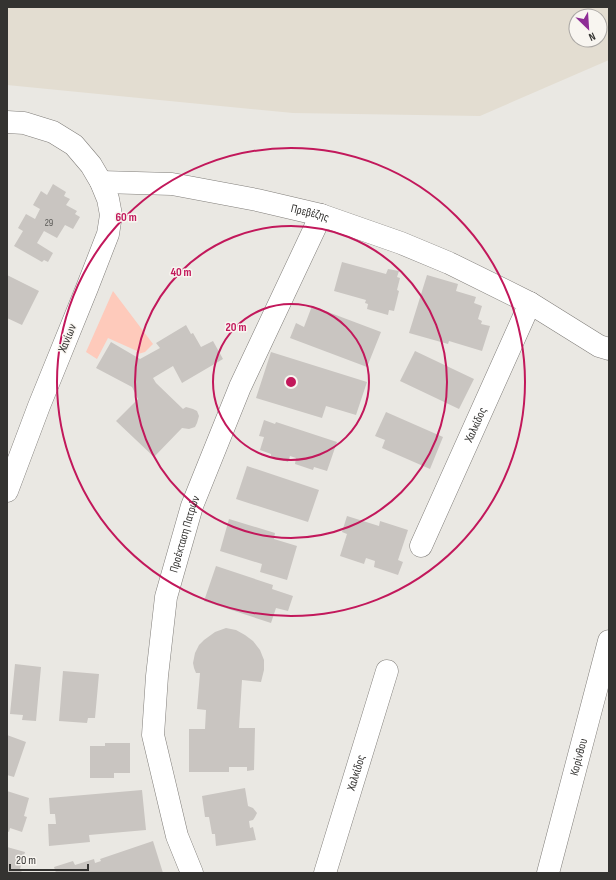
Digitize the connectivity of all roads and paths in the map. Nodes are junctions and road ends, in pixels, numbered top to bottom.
1 (7, 122) edge
2 (102, 182) junction
3 (321, 215) junction
4 (530, 303) junction
5 (609, 349) edge
6 (7, 491) edge
7 (421, 546) dead end
8 (609, 641) edge
9 (387, 671) dead end
10 (192, 873) edge
11 (325, 873) edge
12 (548, 873) edge

1 - 2 street
2 - 3 street, Πρεβέζης
2 - 6 street, Χανίων
3 - 4 street, Πρεβέζης
3 - 10 street, Προέκταση Πατρών
4 - 5 street, Πρεβέζης
4 - 7 street, Χαλκίδος
8 - 12 street, Κορίνθου
9 - 11 street, Χαλκίδος

